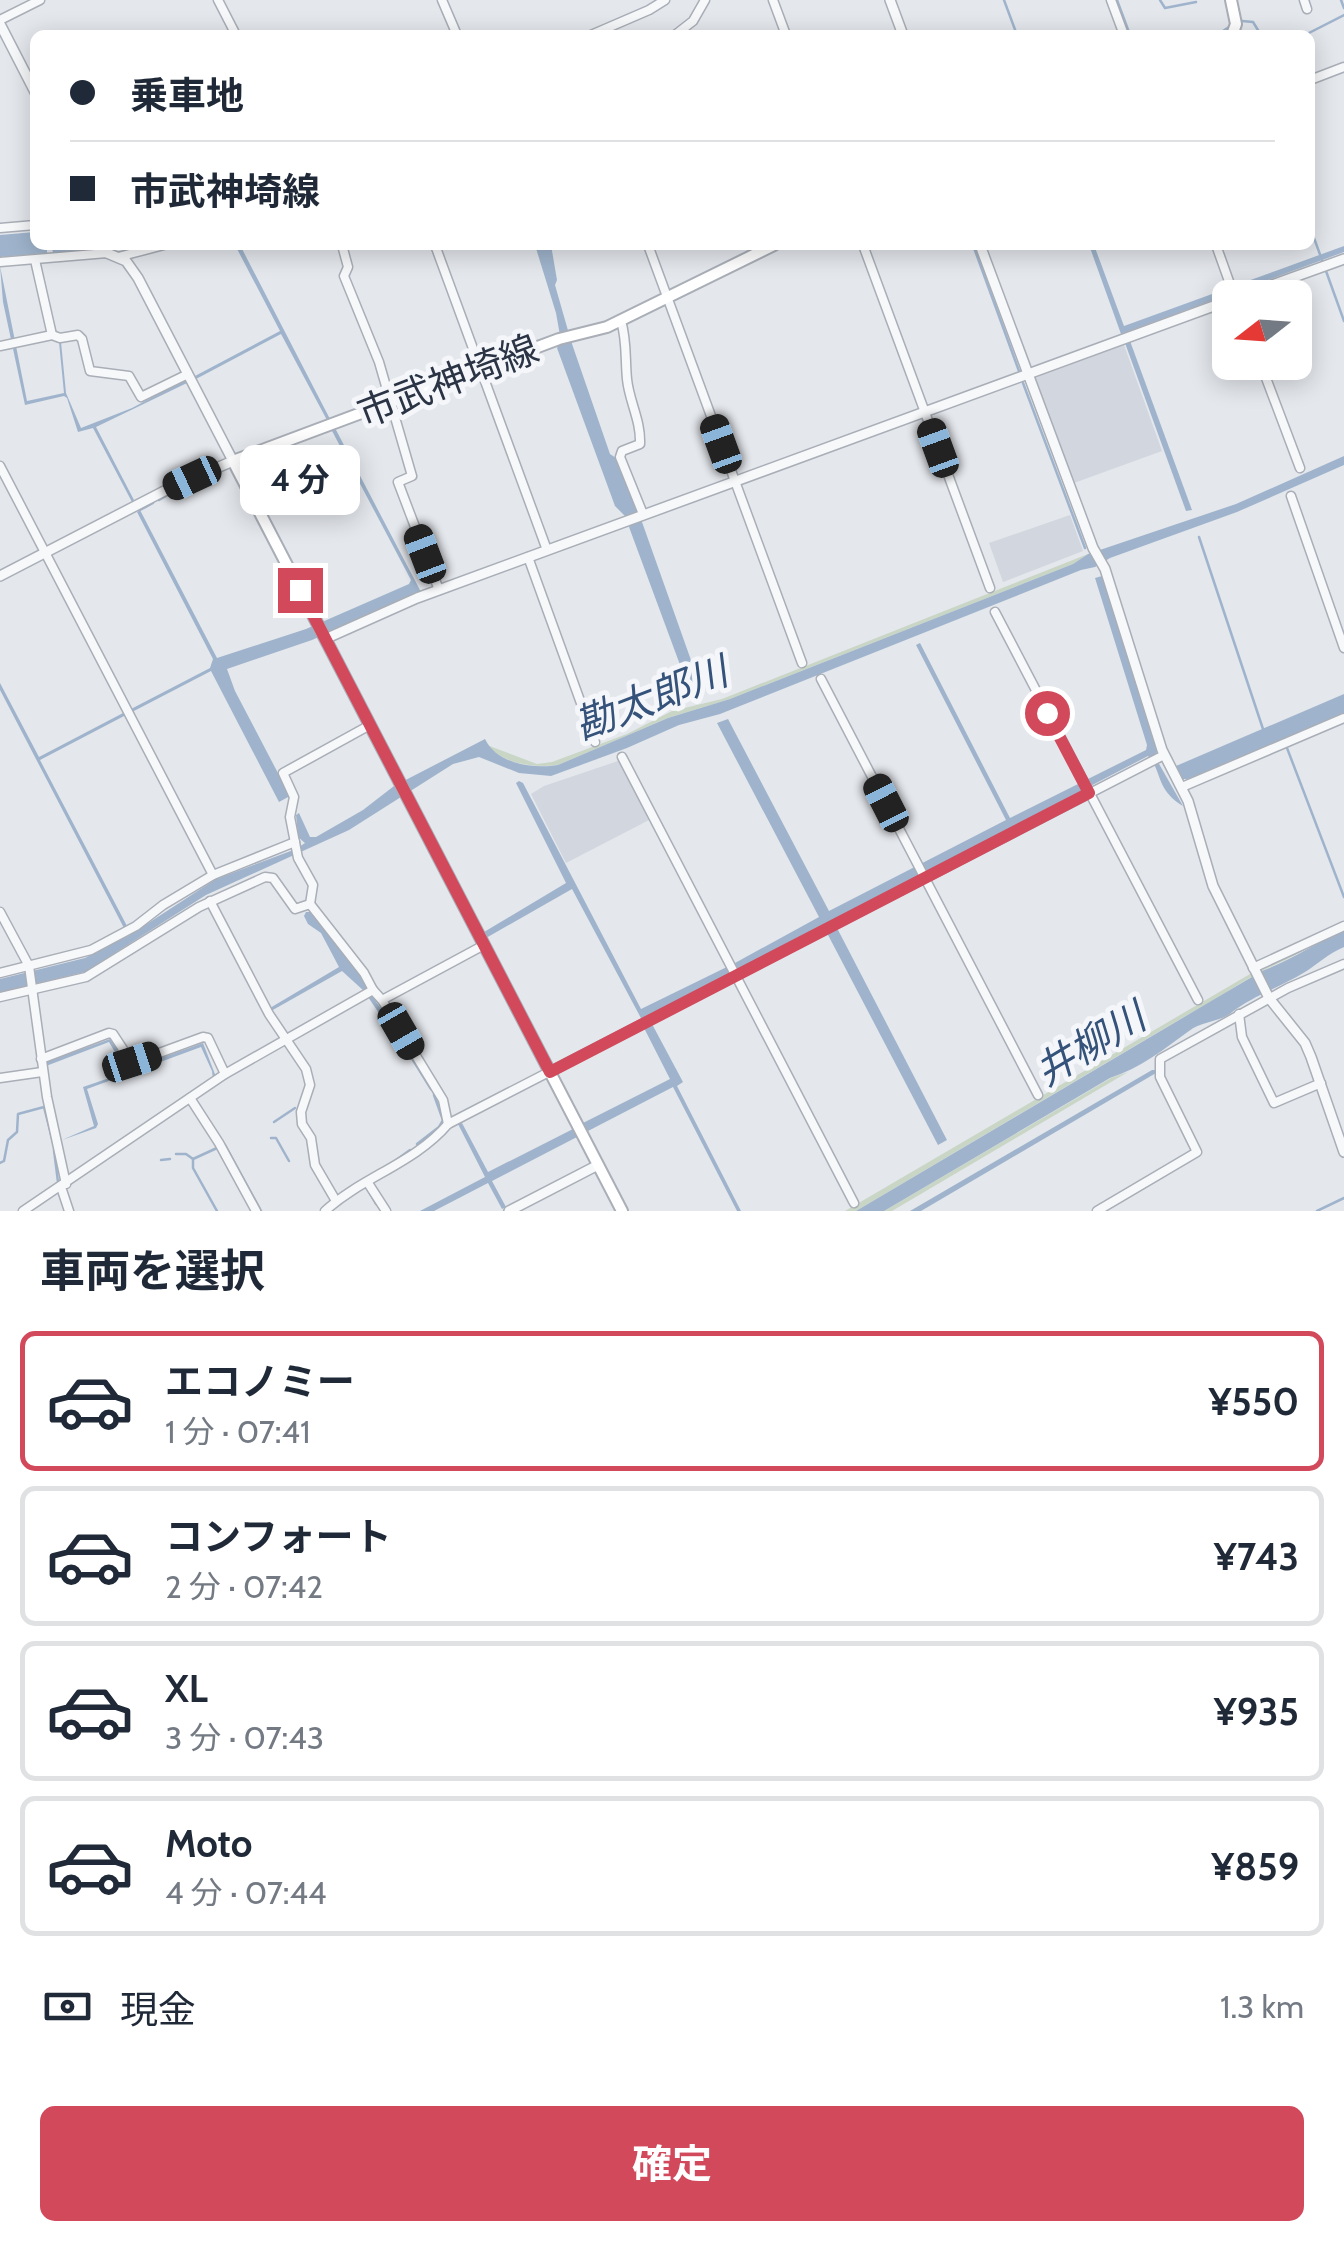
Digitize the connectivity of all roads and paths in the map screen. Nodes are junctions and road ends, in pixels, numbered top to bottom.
1 (40, 0) edge
2 (218, 0) edge
3 (442, 0) edge
4 (665, 0) edge
5 (705, 0) edge
6 (774, 0) edge
7 (1111, 0) edge
8 (1231, 0) edge
9 (892, 1) edge
10 (0, 22) edge
11 (233, 30) edge
12 (455, 30) edge
13 (602, 30) edge
14 (681, 30) edge
15 (784, 30) edge
16 (901, 30) edge
17 (1122, 30) edge
18 (1234, 30) edge
19 (1344, 67) edge
20 (1315, 78) edge
21 (30, 82) edge
22 (30, 225) edge
23 (0, 228) edge
24 (93, 250) edge
25 (108, 250) edge
26 (145, 250) edge
27 (343, 250) edge
28 (437, 250) edge
29 (650, 250) edge
30 (763, 250) edge
31 (865, 250) edge
32 (982, 250) edge
33 (1218, 250) edge
34 (118, 257) junction
35 (1344, 258) edge
36 (35, 260) junction
37 (0, 262) edge
38 (1229, 280) edge
39 (1284, 280) edge
40 (666, 296) junction
41 (1212, 306) edge
42 (621, 321) junction
43 (52, 334) junction
44 (0, 346) edge
45 (480, 370) junction
46 (188, 374) junction
47 (1027, 374) junction
48 (1267, 380) edge
49 (390, 403) junction
50 (925, 412) junction
51 (233, 462) junction
52 (0, 466) edge
53 (1300, 468) dead end
54 (735, 482) junction
55 (1291, 496) dead end
56 (636, 517) junction
57 (547, 550) junction
58 (45, 552) junction
59 (528, 557) junction
60 (0, 576) edge
61 (990, 588) dead end
62 (439, 590) junction
63 (994, 612) dead end
64 (325, 638) junction
65 (1344, 648) edge
66 (802, 663) dead end
67 (821, 679) dead end
68 (1344, 718) edge
69 (370, 725) junction
70 (595, 742) dead end
71 (622, 757) dead end
72 (1157, 758) junction
73 (1182, 787) junction
74 (1088, 792) junction
75 (296, 845) junction
76 (922, 873) junction
77 (214, 875) junction
78 (210, 902) junction
79 (310, 904) junction
80 (0, 912) edge
81 (1344, 926) edge
82 (484, 944) junction
83 (1344, 964) edge
84 (28, 966) junction
85 (1253, 968) junction
86 (0, 973) edge
87 (735, 974) junction
88 (34, 990) junction
89 (369, 992) junction
90 (0, 997) edge
91 (1269, 998) junction
92 (382, 1000) junction
93 (1198, 1000) dead end
94 (1239, 1014) junction
95 (287, 1039) junction
96 (41, 1059) junction
97 (42, 1072) junction
98 (550, 1072) junction
99 (225, 1074) junction
100 (0, 1078) edge
101 (1320, 1083) junction
102 (1038, 1095) dead end
103 (190, 1098) junction
104 (448, 1124) junction
105 (1344, 1152) edge
106 (598, 1165) junction
107 (368, 1182) junction
108 (63, 1186) junction
109 (336, 1201) junction
110 (854, 1202) dead end
111 (23, 1211) edge
112 (69, 1211) edge
113 (256, 1211) edge
114 (325, 1211) edge
115 (386, 1211) edge
116 (509, 1211) edge
117 (622, 1211) edge
118 (1097, 1211) edge

1 - 10 street
2 - 11 street
3 - 12 street
4 - 13 street
5 - 14 street
6 - 15 street
7 - 17 street
8 - 18 main road
9 - 16 street
10 - 21 street
19 - 20 street
22 - 23 street
24 - 36 street
25 - 34 street
26 - 34 street
27 - 49 street
28 - 45 street
29 - 40 street
30 - 40 main road, 市武神埼線
31 - 50 street
32 - 47 street
33 - 38 street
34 - 46 street
35 - 39 street
36 - 37 street
36 - 43 street
40 - 42 main road, 市武神埼線
40 - 54 street
41 - 47 street
42 - 45 main road, 市武神埼線
42 - 56 street
43 - 44 street
43 - 46 street
45 - 49 main road, 市武神埼線
45 - 57 street
46 - 51 street
47 - 50 street
47 - 72 street
48 - 53 street
49 - 51 main road, 市武神埼線
49 - 62 street
50 - 54 street
50 - 61 street
51 - 58 street
51 - 64 main road
52 - 58 street
54 - 56 street
54 - 66 street
55 - 65 street
56 - 57 street
57 - 59 street
58 - 60 street
58 - 77 street
59 - 62 street
59 - 70 street
62 - 64 street
63 - 74 street
64 - 69 main road
67 - 76 street
68 - 73 street
69 - 75 street
69 - 82 main road
71 - 87 street
72 - 73 street
72 - 74 street
73 - 85 street
74 - 76 street
74 - 93 street
75 - 77 street
75 - 79 street
76 - 87 street
76 - 102 street
77 - 84 street
78 - 79 street
78 - 88 street
78 - 95 street
79 - 89 street
80 - 84 street
81 - 85 street
82 - 92 street
82 - 98 main road
83 - 91 street
84 - 86 street
84 - 88 street
85 - 91 street
87 - 98 street
87 - 110 street
88 - 90 street
88 - 96 street
89 - 92 street
89 - 95 street
91 - 94 street
91 - 101 street
92 - 104 street
94 - 101 street
94 - 118 street
95 - 99 street
95 - 109 street
96 - 97 street
96 - 99 street
97 - 100 street
97 - 108 street
98 - 104 street
98 - 106 main road
99 - 103 street
101 - 105 street
103 - 108 street
103 - 113 street
104 - 107 street
106 - 116 street
106 - 117 main road
107 - 109 street
107 - 115 street
108 - 111 street
108 - 112 street
109 - 114 street

